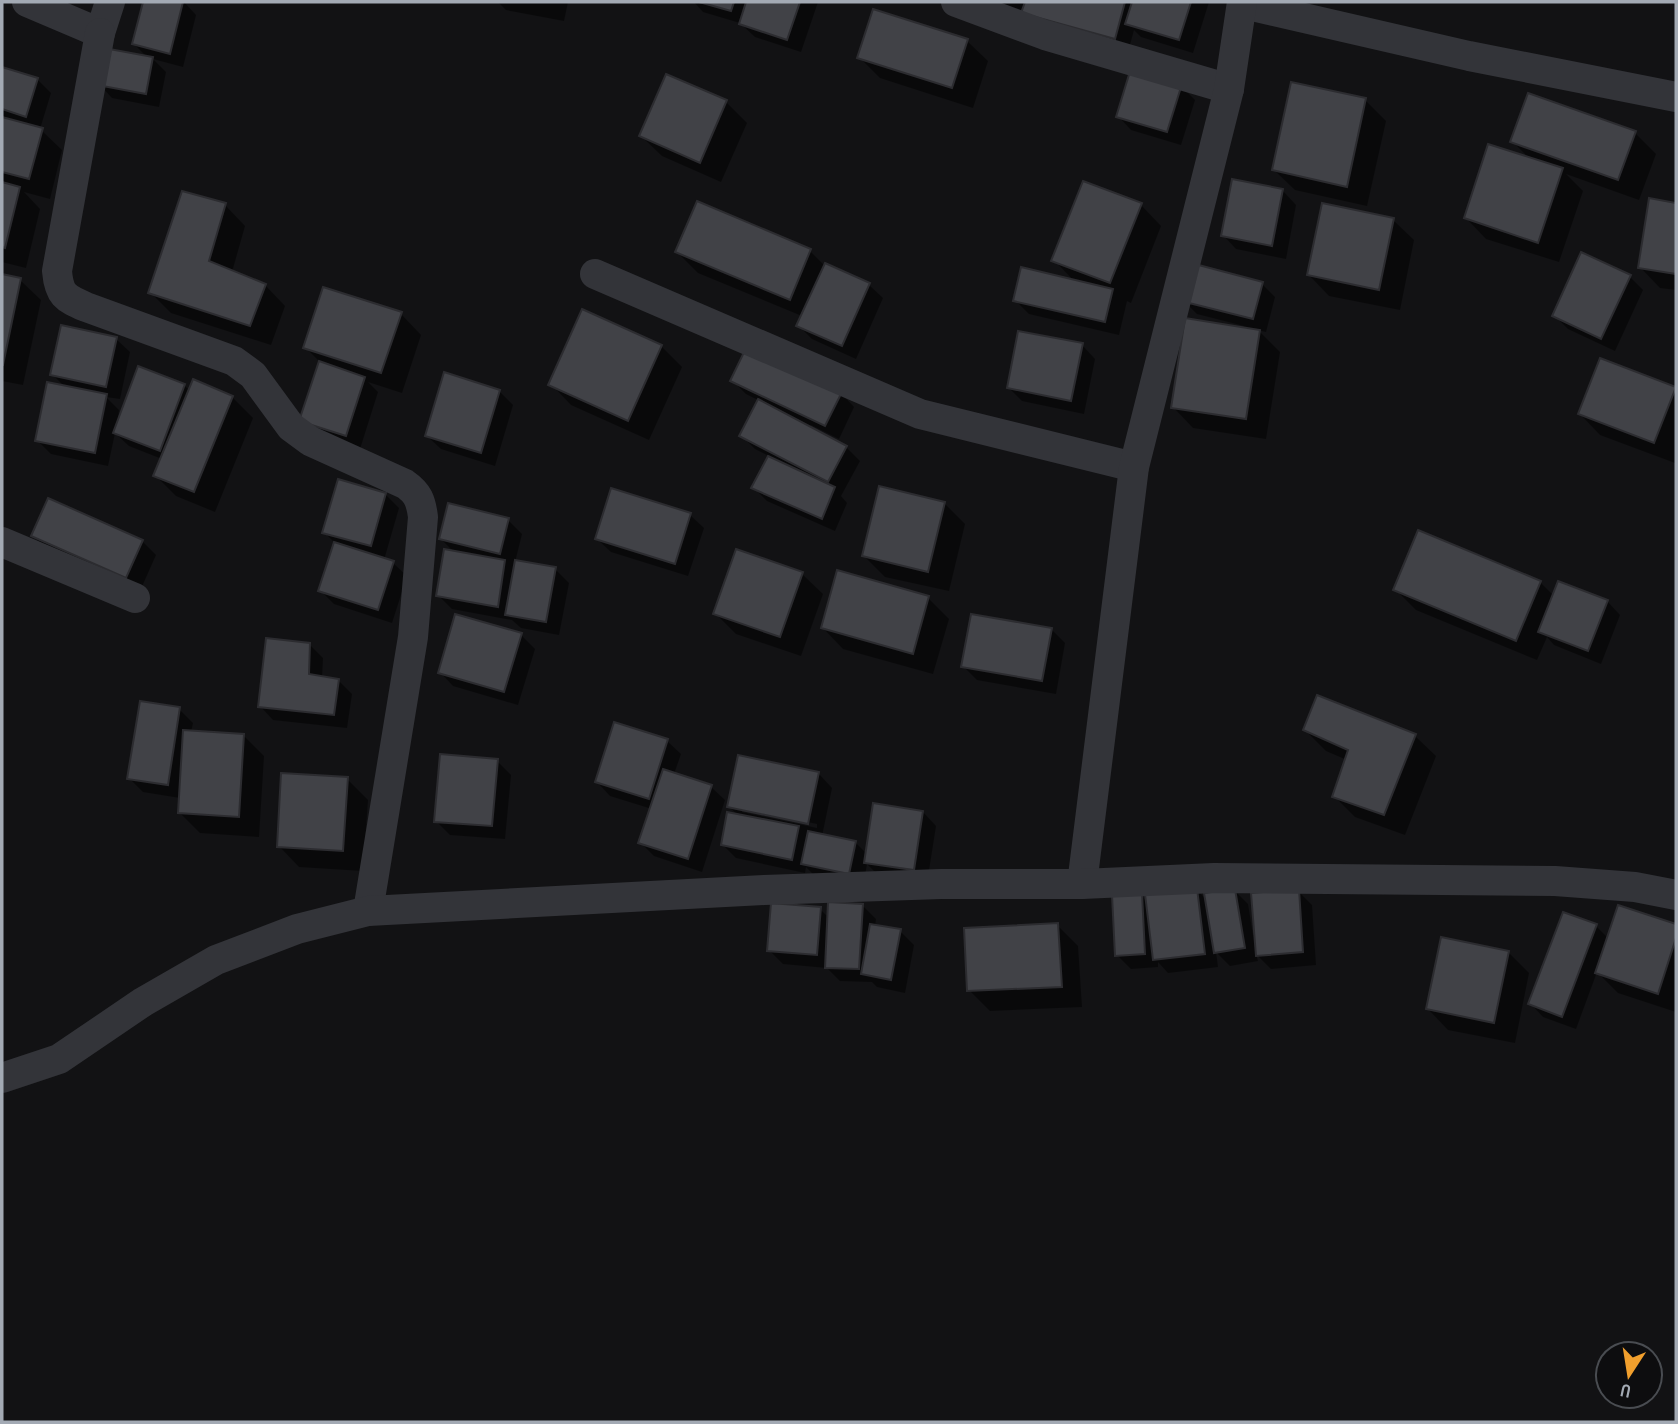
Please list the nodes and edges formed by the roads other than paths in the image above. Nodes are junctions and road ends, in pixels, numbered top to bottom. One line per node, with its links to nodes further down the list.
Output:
1 (27, 2): 5 (street)
2 (110, 2): 5 (street)
3 (956, 2): 6 (street)
4 (1242, 3): 6 (street); 7 (street)
5 (100, 33): 14 (street)
6 (1229, 89): 9 (street)
7 (1676, 97)
8 (596, 274): 9 (street)
9 (1134, 467): 12 (street)
10 (2, 541): 11 (street)
11 (135, 598)
12 (1082, 884): 13 (street); 14 (street)
13 (1676, 895)
14 (368, 911): 15 (street)
15 (2, 1078)

